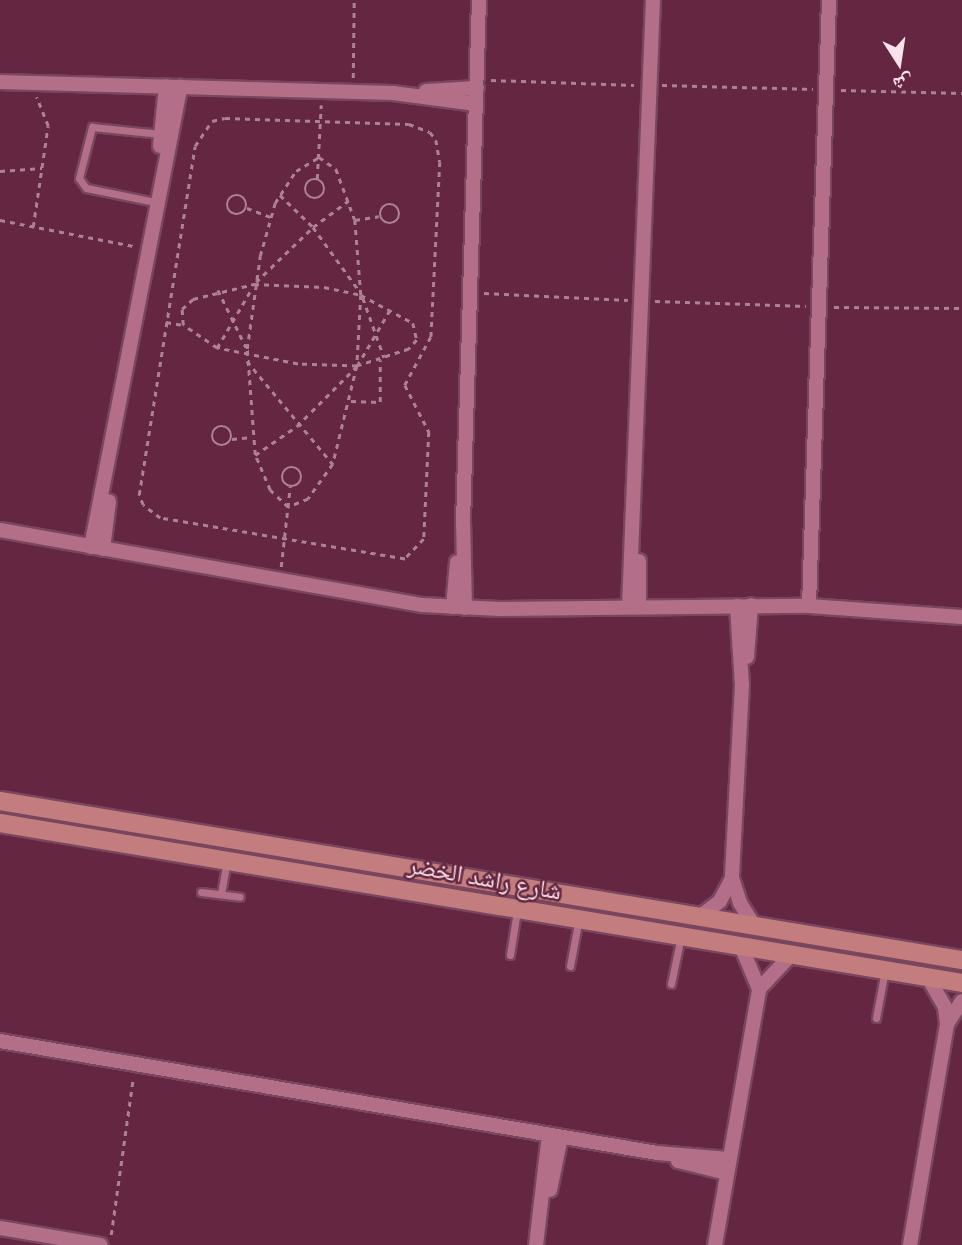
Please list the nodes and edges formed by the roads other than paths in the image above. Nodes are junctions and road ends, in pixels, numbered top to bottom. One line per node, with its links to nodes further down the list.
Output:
1 (480, 0): 7 (street)
2 (653, 0): 18 (street)
3 (829, 0): 17 (street)
4 (0, 75): 5 (street)
5 (25, 81): 6 (street); 8 (street)
6 (0, 82)
7 (477, 84): 9 (street); 10 (street)
8 (173, 86): 9 (street); 11 (street); 12 (street)
9 (393, 93): 10 (street)
10 (476, 104): 19 (street)
11 (161, 134): 12 (street); 13 (lane)
12 (160, 172): 13 (street)
13 (155, 202): 15 (street)
14 (0, 530): 15 (street)
15 (97, 548): 19 (street)
16 (744, 606): 17 (street); 18 (street); 26 (street)
17 (809, 606): 21 (street)
18 (634, 607): 19 (street)
19 (459, 608)
20 (962, 608): 21 (street)
21 (913, 611): 22 (street)
22 (962, 618)
23 (0, 801): 31 (street, شارع راشد الخضر)
24 (0, 823): 25 (street, شارع راشد الخضر)
25 (227, 858): 28 (lane); 30 (street, شارع راشد الخضر)
26 (732, 878): 31 (street); 33 (street)
27 (201, 892): 28 (lane)
28 (221, 894): 29 (lane)
29 (240, 897)
30 (518, 907): 32 (street, شارع راشد الخضر); 37 (lane)
31 (699, 916): 33 (street, شارع راشد الخضر)
32 (579, 918): 34 (street, شارع راشد الخضر); 39 (lane)
33 (754, 925): 38 (street, شارع راشد الخضر)
34 (681, 935): 35 (street, شارع راشد الخضر); 43 (lane)
35 (741, 946): 36 (street, شارع راشد الخضر); 44 (street)
36 (792, 954): 40 (street, شارع راشد الخضر); 44 (street)
37 (510, 955)
38 (958, 955)
39 (570, 966)
40 (885, 970): 41 (street, شارع راشد الخضر); 46 (lane)
41 (928, 977): 42 (street, شارع راشد الخضر); 47 (street)
42 (962, 983)
43 (671, 984)
44 (759, 989): 50 (street)
45 (962, 1001): 47 (street)
46 (876, 1018)
47 (947, 1024): 56 (street)
48 (0, 1041): 49 (street)
49 (555, 1136): 50 (street); 54 (street)
50 (728, 1166): 55 (street)
51 (0, 1228): 52 (street)
52 (47, 1240): 53 (street)
53 (101, 1245)
54 (536, 1245)
55 (715, 1245)
56 (910, 1245)

